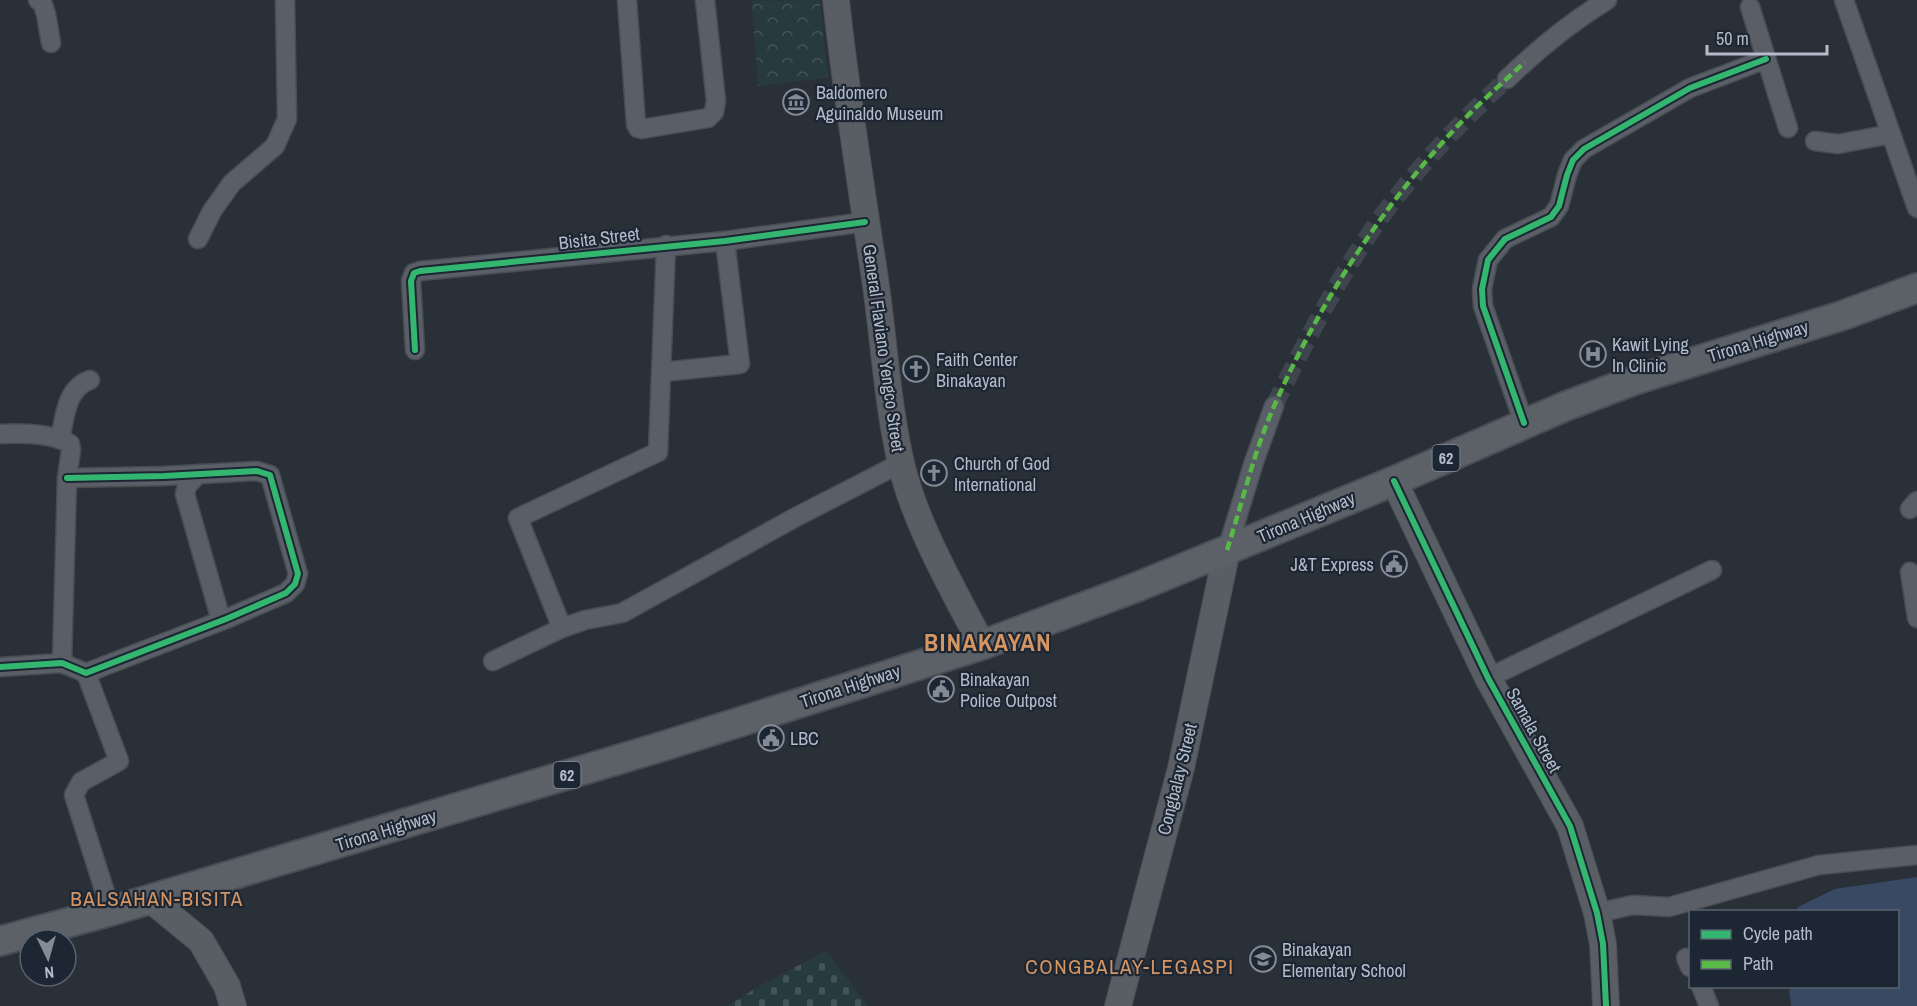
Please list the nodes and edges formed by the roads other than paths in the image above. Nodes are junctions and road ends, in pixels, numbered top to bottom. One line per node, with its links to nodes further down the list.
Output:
1 (38, 0): 9 (street)
2 (285, 0): 17 (street)
3 (627, 0): 4 (street)
4 (705, 0)
5 (836, 0): 16 (street, General Flaviano Yengco Street)
6 (1607, 0): 11 (street)
7 (1844, 0): 13 (street)
8 (1750, 7): 10 (street)
9 (51, 44)
10 (1766, 59): 12 (street); 25 (street)
11 (1507, 79)
12 (1788, 128)
13 (1891, 134): 14 (street); 15 (street)
14 (1815, 141)
15 (1917, 208)
16 (865, 222): 18 (street, Bisita Street); 28 (street, General Flaviano Yengco Street)
17 (198, 239)
18 (725, 241): 19 (street, Bisita Street); 22 (street)
19 (666, 245): 21 (street, Bisita Street); 22 (street)
20 (1917, 288): 25 (main road, Tirona Highway / 62)
21 (415, 350)
22 (662, 372): 37 (street)
23 (90, 380): 27 (street)
24 (1274, 406): 32 (street)
25 (1524, 423): 31 (main road, Tirona Highway / 62)
26 (0, 434): 27 (street)
27 (60, 440): 30 (street)
28 (901, 463): 37 (street); 38 (street, General Flaviano Yengco Street)
29 (198, 474): 30 (street); 36 (street); 36 (street)
30 (67, 478): 40 (street)
31 (1394, 481): 32 (main road, Tirona Highway / 62); 43 (street, Samala Street)
32 (1227, 550): 38 (main road, Tirona Highway / 62); 51 (street, Congbalay Street)
33 (1712, 570): 43 (street)
34 (1910, 572): 35 (street)
35 (1917, 618)
36 (221, 620): 42 (street)
37 (562, 627): 39 (street)
38 (982, 645): 45 (main road, Tirona Highway / 62)
39 (493, 661)
40 (62, 663): 41 (street); 42 (street)
41 (0, 667)
42 (86, 673): 46 (street)
43 (1488, 678): 47 (street, Samala Street)
44 (1917, 855): 47 (street)
45 (150, 900): 46 (main road, Tirona Highway / 62); 50 (street)
46 (111, 911): 48 (main road, Tirona Highway / 62)
47 (1597, 913): 52 (street, Samala Street)
48 (0, 941)
49 (1701, 988): 53 (street)
50 (233, 1006)
51 (1118, 1006)
52 (1606, 1006)
53 (1709, 1006)

